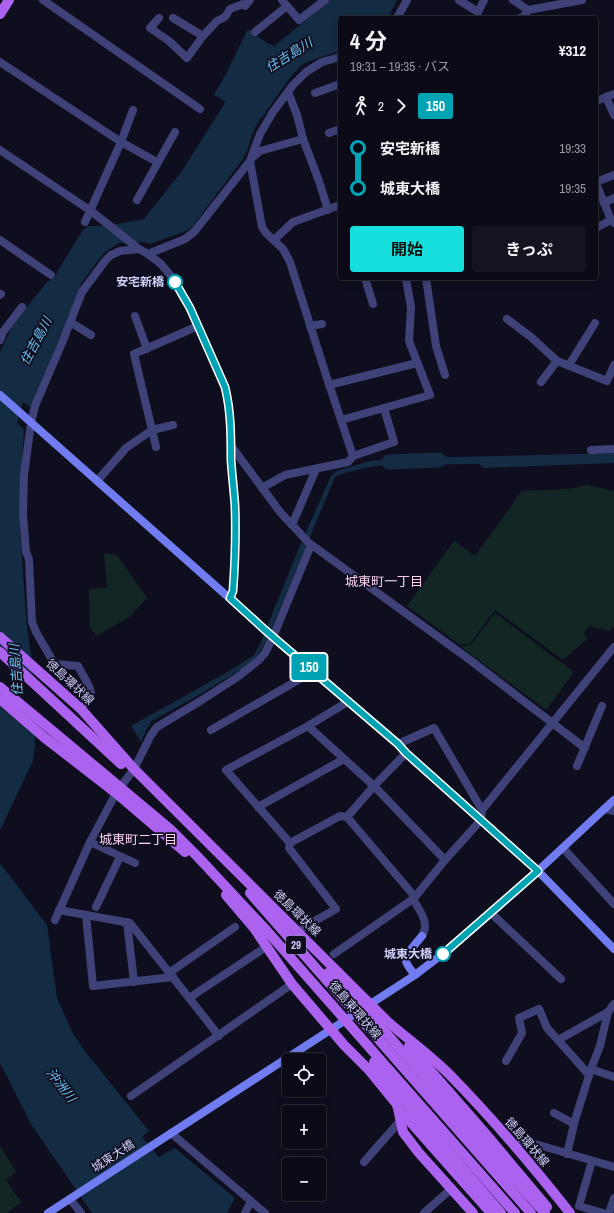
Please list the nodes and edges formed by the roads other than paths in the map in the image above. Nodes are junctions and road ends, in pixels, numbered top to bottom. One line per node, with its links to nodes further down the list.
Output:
1 (9, 0): 12 (main road)
2 (43, 0): 28 (street)
3 (325, 0): 10 (street)
4 (407, 0): 13 (street)
5 (459, 0): 6 (street)
6 (484, 0)
7 (513, 0): 11 (street)
8 (582, 0): 11 (street)
9 (243, 2): 18 (street)
10 (284, 3): 17 (street)
11 (528, 10): 14 (street)
12 (0, 14)
13 (398, 16)
14 (524, 16)
15 (159, 18): 18 (street)
16 (173, 18): 18 (street)
17 (255, 32)
18 (203, 36)
19 (338, 58): 22 (street)
20 (0, 62): 34 (street)
21 (338, 85): 23 (street)
22 (288, 92): 33 (street); 36 (street)
23 (315, 93)
24 (614, 94): 25 (street)
25 (606, 97): 26 (street); 29 (street)
26 (598, 100)
27 (133, 110): 34 (street)
28 (200, 110)
29 (614, 115)
30 (338, 130): 32 (street)
31 (175, 132): 37 (street)
32 (328, 133)
33 (303, 139): 36 (street); 45 (street)
34 (121, 142): 37 (street); 46 (street)
35 (0, 150): 46 (street)
36 (251, 160): 51 (street); 53 (street)
37 (157, 162): 42 (street)
38 (614, 175): 39 (street)
39 (598, 182)
40 (598, 188): 43 (street)
41 (614, 198): 43 (street)
42 (137, 200)
43 (604, 203): 48 (street)
44 (338, 206): 45 (street)
45 (328, 210): 51 (street)
46 (91, 211): 47 (street); 52 (street)
47 (85, 222)
48 (612, 222): 49 (street)
49 (598, 227)
50 (0, 240): 54 (street)
51 (274, 240): 66 (street)
52 (136, 247): 53 (street); 62 (street)
53 (148, 254): 65 (street)
54 (51, 275)
55 (366, 280): 58 (street)
56 (406, 280): 71 (street)
57 (426, 280): 74 (street)
58 (373, 304)
59 (22, 308): 68 (street)
60 (134, 316): 69 (street)
61 (507, 319): 70 (street)
62 (70, 322): 67 (street); 80 (street)
63 (595, 322): 72 (street)
64 (322, 324): 66 (street)
65 (198, 326): 69 (street); 84 (street)
66 (310, 326): 76 (street)
67 (91, 335)
68 (0, 340)
69 (148, 349): 82 (street)
70 (557, 361): 72 (street); 75 (street)
71 (417, 363): 76 (street); 78 (street)
72 (569, 365): 73 (street)
73 (614, 365)
74 (445, 375)
75 (541, 382)
76 (329, 385): 79 (street)
77 (0, 395): 80 (street)
78 (384, 408): 79 (street); 87 (street)
79 (341, 420): 87 (street)
80 (31, 423): 89 (street); 103 (street)
81 (173, 425): 82 (street)
82 (152, 430): 83 (street); 89 (street)
83 (156, 447)
84 (232, 447): 90 (street); 93 (street)
85 (614, 449): 86 (street)
86 (590, 450)
87 (353, 456): 88 (street)
88 (316, 469): 90 (street); 91 (street)
89 (97, 481): 93 (street)
90 (262, 488): 91 (street)
91 (292, 525): 92 (street)
92 (308, 541): 94 (street); 104 (street)
93 (230, 598): 94 (street)
94 (270, 634): 98 (street); 112 (street)
95 (0, 637): 103 (main road, 徳島環状線 / 29)
96 (614, 647): 104 (street)
97 (0, 652): 137 (main road, 徳島環状線 / 29)
98 (314, 671): 101 (street); 106 (street)
99 (0, 687): 148 (main road, 徳島東環状線 / 29)
100 (0, 698): 114 (main road, 29)
101 (349, 701): 105 (street); 107 (street)
102 (602, 706): 108 (street)
103 (81, 710): 112 (main road, 徳島環状線 / 29)
104 (553, 723): 108 (street); 118 (street)
105 (308, 726): 110 (street); 116 (street)
106 (211, 730)
107 (398, 744): 109 (street); 118 (street)
108 (585, 748): 111 (street)
109 (406, 753): 113 (street); 121 (street)
110 (344, 759): 113 (street); 116 (street)
111 (577, 766)
112 (134, 769): 114 (street); 139 (main road, 徳島環状線 / 29)
113 (374, 786): 120 (street); 126 (street)
114 (116, 793): 122 (street); 140 (main road, 29)
115 (614, 800): 117 (street, 城東大橋)
116 (258, 807): 123 (street)
117 (604, 809): 119 (street); 124 (street, 城東大橋)
118 (482, 810): 121 (street)
119 (614, 811)
120 (347, 817): 123 (street); 129 (street)
121 (481, 820): 126 (street); 128 (street)
122 (90, 842): 125 (street); 132 (street)
123 (290, 843): 139 (street)
124 (563, 848): 128 (street, 城東大橋); 130 (street)
125 (120, 857): 127 (street); 131 (street)
126 (445, 860): 129 (street)
127 (134, 863)
128 (538, 871): 133 (street, 城東大橋); 141 (street)
129 (414, 898): 142 (street); 144 (street)
130 (614, 904)
131 (96, 907)
132 (59, 910): 134 (street); 135 (street)
133 (491, 913): 144 (street, 城東大橋); 145 (street)
134 (86, 915): 136 (street); 146 (street)
135 (55, 920)
136 (127, 922): 143 (street); 146 (street)
137 (278, 924): 183 (main road, 徳島環状線 / 29); 184 (main road)
138 (235, 927): 143 (street)
139 (299, 932): 150 (main road, 徳島環状線 / 29)
140 (266, 947): 147 (main road, 29); 149 (street)
141 (614, 949)
142 (334, 954)
143 (171, 975): 146 (street); 149 (street)
144 (415, 975): 150 (street, 城東大橋)
145 (561, 979)
146 (134, 982)
147 (292, 984): 153 (main road, 29); 154 (street)
148 (314, 984): 181 (main road); 182 (main road, 徳島東環状線 / 29)
149 (189, 998): 154 (street)
150 (371, 1004): 152 (main road, 徳島環状線 / 29); 153 (street, 城東大橋)
151 (612, 1007): 155 (street); 157 (street)
152 (388, 1022): 165 (main road, 徳島環状線 / 29); 185 (main road, 29)
153 (331, 1030): 160 (main road, 29); 164 (street, 城東大橋)
154 (219, 1036): 159 (street)
155 (558, 1040): 156 (street); 157 (street)
156 (506, 1061)
157 (590, 1072): 158 (street); 163 (street)
158 (614, 1077)
159 (131, 1096)
160 (398, 1108): 162 (main road, 29); 180 (main road, 29)
161 (554, 1113): 163 (street)
162 (400, 1121): 168 (street); 170 (main road, 29)
163 (574, 1124): 166 (street)
164 (171, 1133): 171 (street, 城東大橋); 173 (street)
165 (515, 1146): 166 (street); 186 (main road, 徳島環状線 / 29)
166 (567, 1154): 167 (street)
167 (592, 1161): 169 (street); 187 (street)
168 (364, 1162)
169 (614, 1168)
170 (452, 1188): 178 (street); 179 (main road, 29)
171 (73, 1197): 174 (street, 城東大橋); 175 (street)
172 (614, 1198): 188 (street)
173 (251, 1201): 176 (street); 177 (street)
174 (48, 1213)
175 (80, 1213)
176 (245, 1213)
177 (265, 1213)
178 (424, 1213)
179 (473, 1213)
180 (491, 1213)
181 (501, 1213)
182 (516, 1213)
183 (531, 1213)
184 (545, 1213)
185 (551, 1213)
186 (570, 1213)
187 (603, 1213)
188 (609, 1213)

